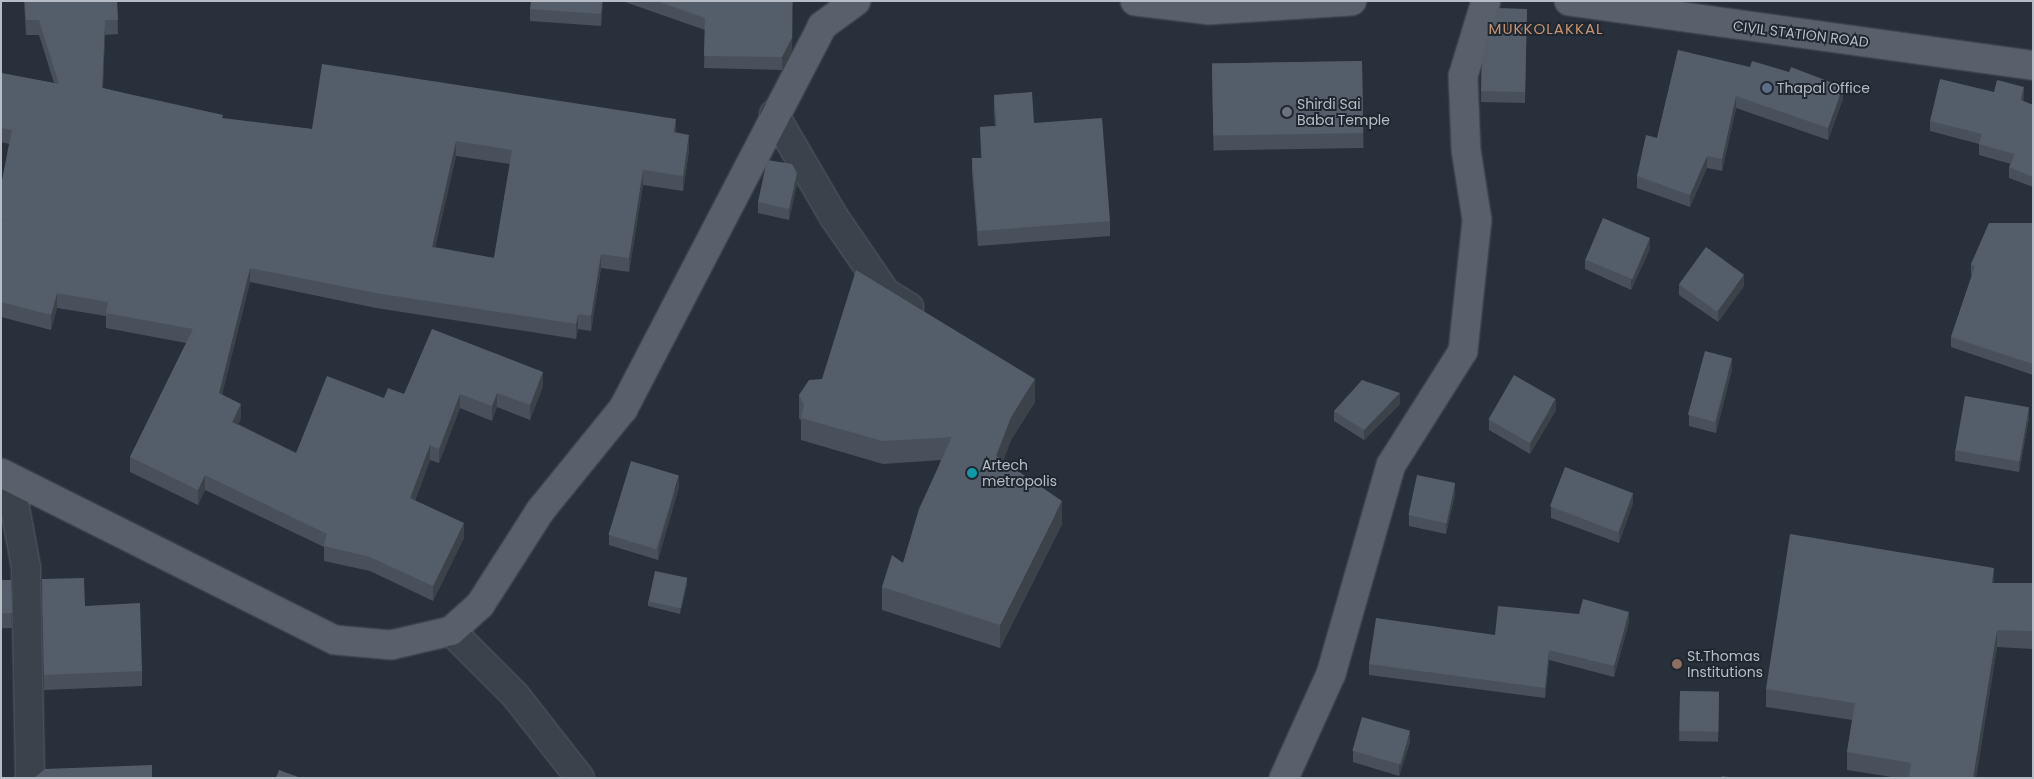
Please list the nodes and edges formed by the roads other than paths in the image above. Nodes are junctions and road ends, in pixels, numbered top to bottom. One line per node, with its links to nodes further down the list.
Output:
1 (856, 1): 7 (main road)
2 (1135, 1): 3 (main road)
3 (1352, 1)
4 (1486, 1): 13 (main road)
5 (1569, 1): 6 (main road, CIVIL STATION ROAD)
6 (2033, 65)
7 (774, 114): 8 (street); 10 (main road)
8 (934, 323)
9 (6, 477): 10 (main road); 11 (street)
10 (451, 631): 12 (street)
11 (30, 778)
12 (580, 778)
13 (1284, 778)

